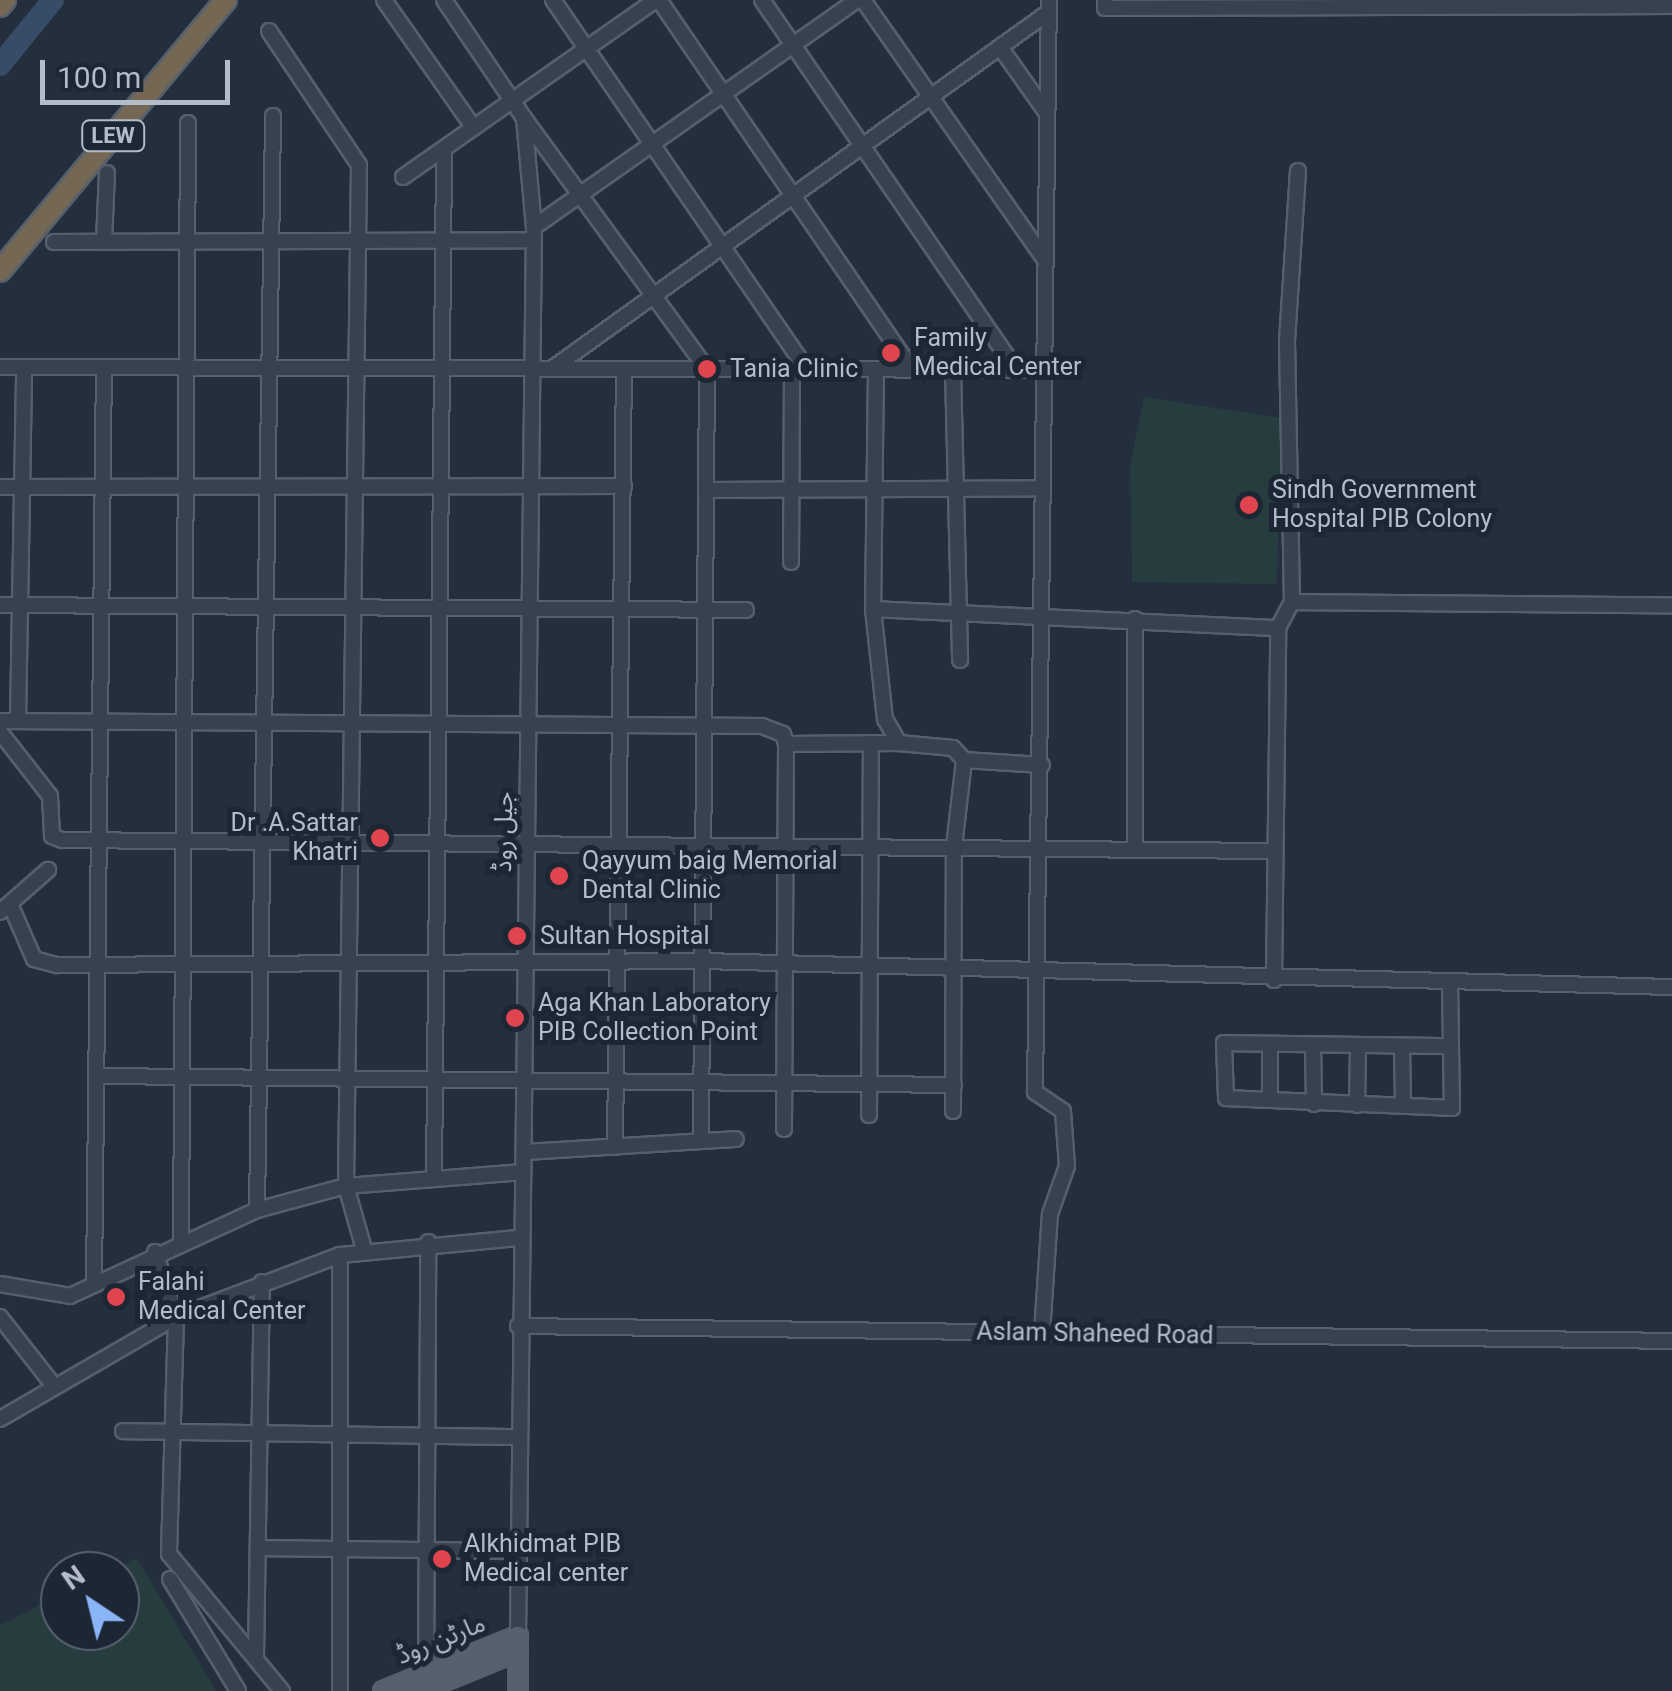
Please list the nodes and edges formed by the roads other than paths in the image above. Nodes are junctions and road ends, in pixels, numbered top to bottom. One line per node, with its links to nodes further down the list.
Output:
1 (5, 0): 10 (highway)
2 (226, 0): 42 (highway, LEW)
3 (384, 0): 24 (street)
4 (444, 0): 19 (street, جیل روڈ)
5 (553, 0): 16 (street)
6 (657, 0): 16 (street); 17 (street)
7 (762, 0): 14 (street)
8 (860, 0): 14 (street); 18 (street)
9 (1105, 0): 11 (street)
10 (0, 6)
11 (1672, 6)
12 (1048, 7): 15 (street); 20 (street)
13 (268, 31): 37 (street)
14 (794, 44): 17 (street); 26 (street)
15 (1000, 47): 18 (street); 20 (street)
16 (586, 49): 19 (street); 25 (street)
17 (723, 94): 25 (street); 32 (street)
18 (931, 97): 26 (street); 41 (street)
19 (515, 99): 22 (street, جیل روڈ); 24 (street)
20 (1046, 114): 41 (street)
21 (273, 116): 36 (street)
22 (524, 118): 31 (street); 33 (street, جیل روڈ)
23 (188, 122): 35 (street)
24 (474, 128): 27 (street)
25 (652, 144): 31 (street); 40 (street)
26 (864, 145): 32 (street); 59 (street)
27 (444, 149): 30 (street); 34 (street)
28 (107, 172): 38 (street)
29 (1298, 172): 76 (street)
30 (403, 178)
31 (580, 195): 33 (street); 43 (street)
32 (793, 196): 40 (street); 57 (street)
33 (534, 234): 34 (street); 51 (street, جیل روڈ)
34 (443, 237): 37 (street); 50 (street)
35 (188, 239): 36 (street); 38 (street); 47 (street)
36 (272, 240): 37 (street); 48 (street)
37 (358, 240): 49 (street)
38 (104, 241): 39 (street)
39 (54, 242)
40 (722, 247): 43 (street); 55 (street)
41 (1045, 260): 60 (street)
42 (0, 271)
43 (654, 296): 52 (street); 54 (street)
44 (0, 367): 45 (street)
45 (24, 367): 46 (street); 68 (street)
46 (104, 367): 47 (street); 69 (street)
47 (187, 368): 48 (street); 70 (street)
48 (271, 368): 49 (street); 61 (street)
49 (357, 368): 50 (street); 62 (street)
50 (442, 368): 51 (street); 63 (street)
51 (532, 368): 52 (street); 64 (street, جیل روڈ)
52 (553, 368): 53 (street)
53 (624, 369): 54 (street); 65 (street)
54 (707, 369): 55 (street); 74 (street)
55 (799, 369): 56 (street); 72 (street)
56 (876, 370): 57 (street); 73 (street)
57 (912, 370): 58 (street)
58 (953, 370): 59 (street); 66 (street)
59 (1016, 370): 60 (street)
60 (1042, 370): 71 (street)
61 (271, 486): 62 (street); 70 (street); 82 (street)
62 (356, 486): 63 (street); 83 (street)
63 (441, 486): 64 (street); 84 (street)
64 (532, 486): 65 (street); 85 (street, جیل روڈ)
65 (624, 486): 86 (street)
66 (955, 486): 71 (street); 73 (street); 90 (street)
67 (0, 487): 68 (street)
68 (22, 487): 69 (street); 78 (street)
69 (104, 487): 70 (street); 80 (street)
70 (186, 487): 81 (street)
71 (1043, 488): 91 (street)
72 (790, 489): 73 (street); 74 (street); 75 (street)
73 (875, 489): 88 (street)
74 (706, 490): 87 (street)
75 (791, 562)
76 (1292, 602): 79 (street); 93 (street)
77 (0, 605): 78 (street)
78 (20, 605): 80 (street); 96 (street)
79 (1672, 605)
80 (102, 606): 81 (street); 97 (street)
81 (186, 606): 82 (street); 98 (street)
82 (270, 607): 83 (street); 99 (street)
83 (355, 607): 84 (street); 100 (street)
84 (440, 608): 85 (street); 101 (street)
85 (532, 608): 86 (street); 104 (street, جیل روڈ)
86 (622, 609): 87 (street); 103 (street)
87 (705, 609): 89 (street); 102 (street)
88 (873, 609): 90 (street); 107 (street)
89 (746, 610)
90 (961, 611): 91 (street); 94 (street)
91 (1044, 612): 92 (street); 110 (street)
92 (1134, 619): 93 (street); 123 (street)
93 (1278, 628): 124 (street)
94 (960, 660)
95 (0, 721): 96 (street)
96 (18, 721): 97 (street)
97 (102, 722): 98 (street); 111 (street)
98 (186, 724): 99 (street); 113 (street)
99 (269, 724): 100 (street); 115 (street)
100 (354, 725): 101 (street); 116 (street)
101 (439, 726): 104 (street); 117 (street)
102 (704, 726): 103 (street); 108 (street); 118 (street)
103 (620, 727): 104 (street); 114 (street)
104 (532, 728): 112 (street, جیل روڈ)
105 (0, 732): 111 (street)
106 (871, 743): 107 (street); 108 (street); 120 (street)
107 (899, 743): 109 (street)
108 (786, 744): 119 (street)
109 (964, 760): 110 (street); 121 (street)
110 (1042, 764): 122 (street)
111 (101, 841): 113 (street); 135 (street)
112 (528, 842): 114 (street); 117 (street); 128 (street, جیل روڈ)
113 (182, 843): 115 (street); 131 (street)
114 (618, 843): 118 (street); 129 (street)
115 (264, 844): 116 (street); 132 (street)
116 (352, 844): 117 (street); 133 (street)
117 (438, 844): 127 (street)
118 (703, 844): 119 (street); 130 (street)
119 (786, 845): 120 (street); 134 (street)
120 (871, 846): 121 (street); 136 (street)
121 (954, 848): 122 (street); 137 (street)
122 (1041, 848): 123 (street); 138 (street)
123 (1135, 850): 124 (street)
124 (1274, 852): 139 (street)
125 (48, 870): 126 (street)
126 (5, 908): 135 (street)
127 (436, 961): 128 (street); 133 (street); 151 (street)
128 (526, 961): 129 (street); 152 (street, جیل روڈ)
129 (617, 961): 130 (street); 153 (street)
130 (702, 961): 134 (street); 154 (street)
131 (181, 962): 132 (street); 135 (street); 150 (street)
132 (262, 962): 133 (street); 148 (street)
133 (350, 962): 147 (street)
134 (785, 964): 136 (street); 155 (street)
135 (100, 965): 149 (street)
136 (870, 965): 137 (street); 156 (street)
137 (953, 966): 138 (street); 157 (street)
138 (1042, 968): 139 (street); 185 (street)
139 (1274, 980): 140 (street)
140 (1450, 983): 141 (street); 146 (street)
141 (1672, 987)
142 (1270, 1045): 143 (street); 158 (street); 158 (street)
143 (1313, 1046): 144 (street); 159 (street)
144 (1358, 1046): 145 (street); 160 (street)
145 (1402, 1046): 146 (street); 161 (street)
146 (1451, 1046): 161 (street)
147 (348, 1074): 148 (street); 151 (street); 171 (street)
148 (260, 1075): 150 (street); 172 (street)
149 (99, 1076): 150 (street); 181 (street)
150 (179, 1076): 174 (street)
151 (436, 1077): 152 (street); 170 (street)
152 (526, 1079): 153 (street); 168 (street, جیل روڈ)
153 (615, 1080): 154 (street); 167 (street)
154 (702, 1081): 155 (street); 166 (street)
155 (785, 1082): 156 (street); 164 (street)
156 (869, 1084): 157 (street); 163 (street)
157 (954, 1085): 162 (street)
158 (1270, 1098): 159 (street)
159 (1314, 1104): 160 (street)
160 (1357, 1105): 161 (street)
161 (1403, 1106)
162 (953, 1111)
163 (869, 1116)
164 (784, 1129)
165 (736, 1139): 166 (street)
166 (702, 1141): 167 (street)
167 (615, 1146): 168 (street)
168 (524, 1152): 169 (street, جیل روڈ)
169 (523, 1172): 170 (street); 173 (street, جیل روڈ)
170 (434, 1178): 171 (street)
171 (346, 1186): 172 (street); 176 (street)
172 (257, 1210): 174 (street)
173 (518, 1238): 175 (street); 184 (street, جیل روڈ)
174 (181, 1239): 177 (street)
175 (428, 1242): 176 (street); 193 (street)
176 (364, 1248): 178 (street)
177 (155, 1252): 181 (street); 182 (street)
178 (340, 1255): 179 (street); 192 (street)
179 (262, 1282): 182 (street); 191 (street)
180 (0, 1284): 181 (street)
181 (94, 1284)
182 (176, 1317): 187 (street); 190 (street)
183 (0, 1318): 187 (street)
184 (518, 1326): 185 (street, Aslam Shaheed Road); 194 (street, جیل روڈ)
185 (1042, 1333): 186 (street, Aslam Shaheed Road)
186 (1672, 1341)
187 (51, 1382): 188 (street)
188 (3, 1410)
189 (123, 1431): 190 (street)
190 (172, 1432): 191 (street); 201 (street)
191 (264, 1433): 192 (street); 195 (street)
192 (347, 1434): 193 (street); 196 (street)
193 (431, 1436): 194 (street); 197 (street)
194 (518, 1436): 198 (street, جیل روڈ)
195 (262, 1548): 196 (street); 201 (street)
196 (345, 1549): 197 (street); 205 (street)
197 (428, 1550): 198 (street); 202 (street)
198 (518, 1550): 200 (street, جیل روڈ)
199 (170, 1579): 203 (street)
200 (518, 1644): 202 (main road, مارٹن روڈ); 207 (main road, جیل روڈ)
201 (256, 1656): 204 (street)
202 (424, 1684): 206 (main road, مارٹن روڈ)
203 (238, 1691)
204 (282, 1691)
205 (340, 1691)
206 (382, 1691)
207 (518, 1691)

